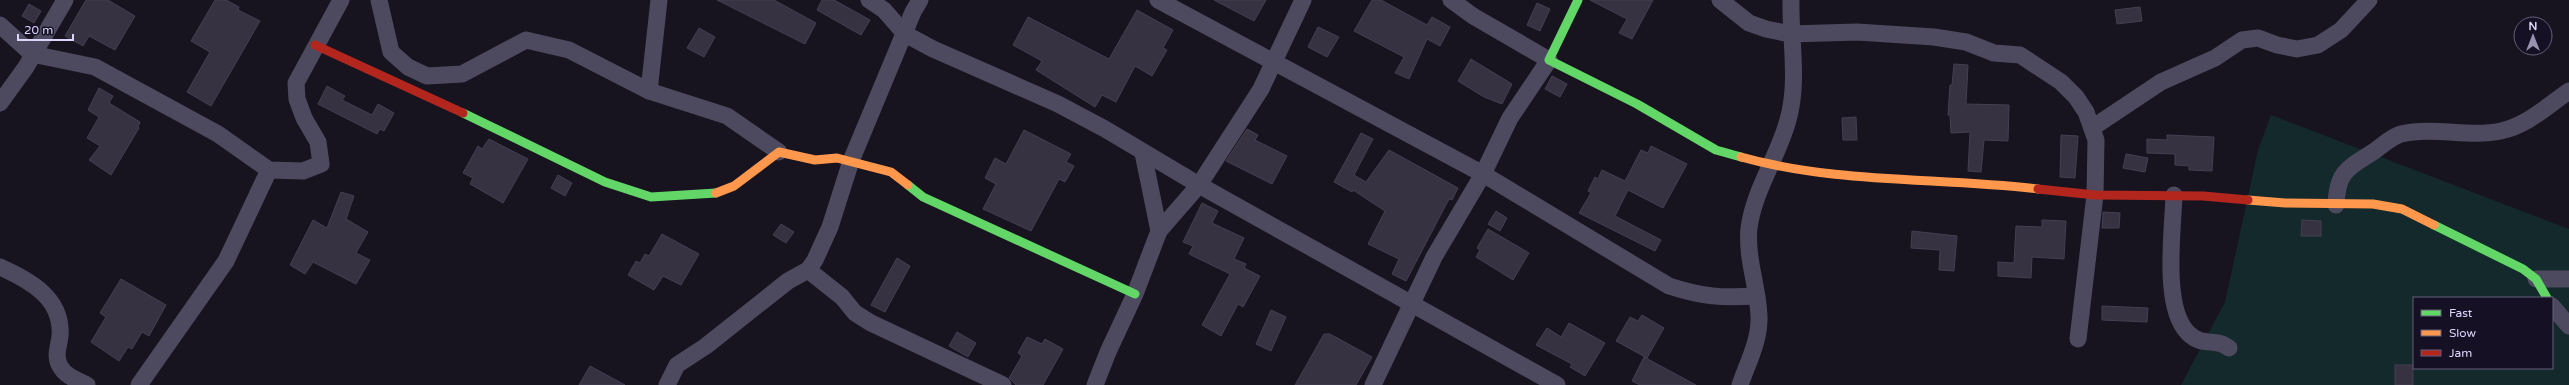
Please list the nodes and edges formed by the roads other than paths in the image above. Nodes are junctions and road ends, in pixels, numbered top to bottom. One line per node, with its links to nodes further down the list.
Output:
1 (65, 0): 18 (street)
2 (341, 0): 17 (street)
3 (379, 0): 21 (street)
4 (659, 0): 21 (street)
5 (869, 0): 15 (street)
6 (920, 0): 15 (street)
7 (1158, 0): 20 (street)
8 (1303, 0): 20 (street)
9 (1451, 0): 19 (street)
10 (1578, 0): 19 (street)
11 (1720, 0): 16 (street)
12 (1791, 0): 16 (street)
13 (2369, 0): 24 (street)
14 (0, 25): 18 (street)
15 (905, 34): 26 (street); 27 (street)
16 (1790, 34): 24 (street); 28 (street)
17 (315, 45): 25 (street); 29 (street)
18 (32, 54): 23 (street); 29 (street)
19 (1549, 60): 28 (street); 30 (street)
20 (1273, 63): 30 (street); 31 (street)
21 (650, 91): 25 (street)
22 (2569, 91): 34 (street)
23 (0, 103)
24 (2092, 128): 32 (street)
25 (780, 152): 27 (street)
26 (1143, 153): 31 (street); 35 (street)
27 (851, 161): 37 (street); 40 (street)
28 (1770, 165): 32 (street); 41 (street)
29 (269, 170): 49 (street)
30 (1483, 174): 41 (street); 43 (street)
31 (1198, 186): 35 (street); 43 (street)
32 (2095, 195): 33 (street); 46 (street)
33 (2174, 195): 34 (street); 47 (street)
34 (2336, 205): 38 (street)
35 (1159, 231): 40 (street)
36 (0, 267): 48 (street)
37 (808, 270): 50 (street); 51 (street)
38 (2536, 279): 39 (street); 42 (street)
39 (2569, 279)
40 (1135, 294): 52 (street)
41 (1757, 296): 55 (street)
42 (2546, 297)
43 (1412, 304): 53 (street); 54 (street)
44 (2553, 307): 45 (street)
45 (2569, 326)
46 (2078, 339)
47 (2229, 348)
48 (87, 385)
49 (139, 385)
50 (667, 385)
51 (1003, 385)
52 (1095, 385)
53 (1374, 385)
54 (1557, 385)
55 (1740, 385)

